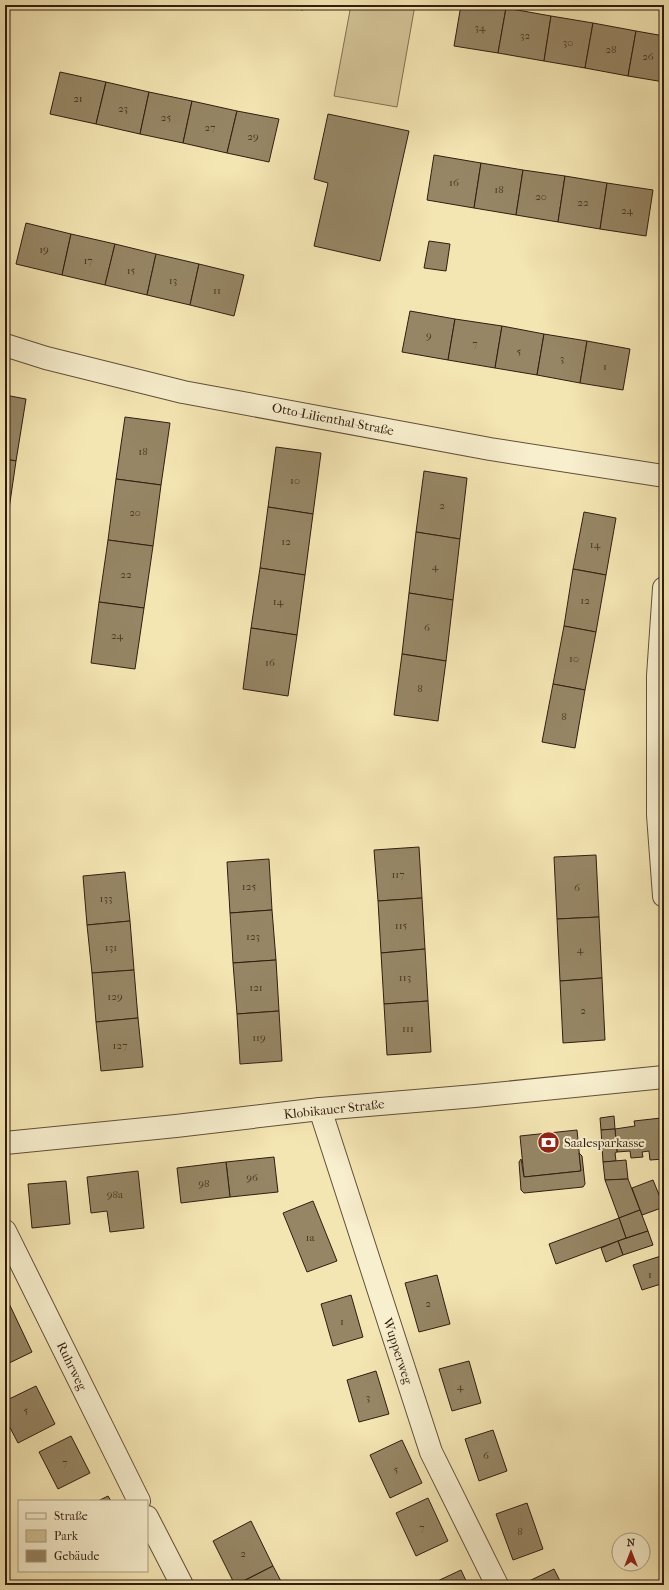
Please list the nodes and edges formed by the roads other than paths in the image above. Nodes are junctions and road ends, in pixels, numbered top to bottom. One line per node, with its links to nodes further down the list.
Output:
1 (5, 345): 2 (street, Otto-Lilienthal-Straße)
2 (664, 476)
3 (664, 588): 4 (street)
4 (664, 896)
5 (664, 1077): 6 (street, Klobikauer Straße)
6 (320, 1109): 7 (street, Klobikauer Straße); 12 (street, Wupperweg)
7 (5, 1143)
8 (5, 1232): 9 (street, Ruhrweg)
9 (139, 1500)
10 (148, 1519): 11 (street)
11 (182, 1585)
12 (497, 1585)

